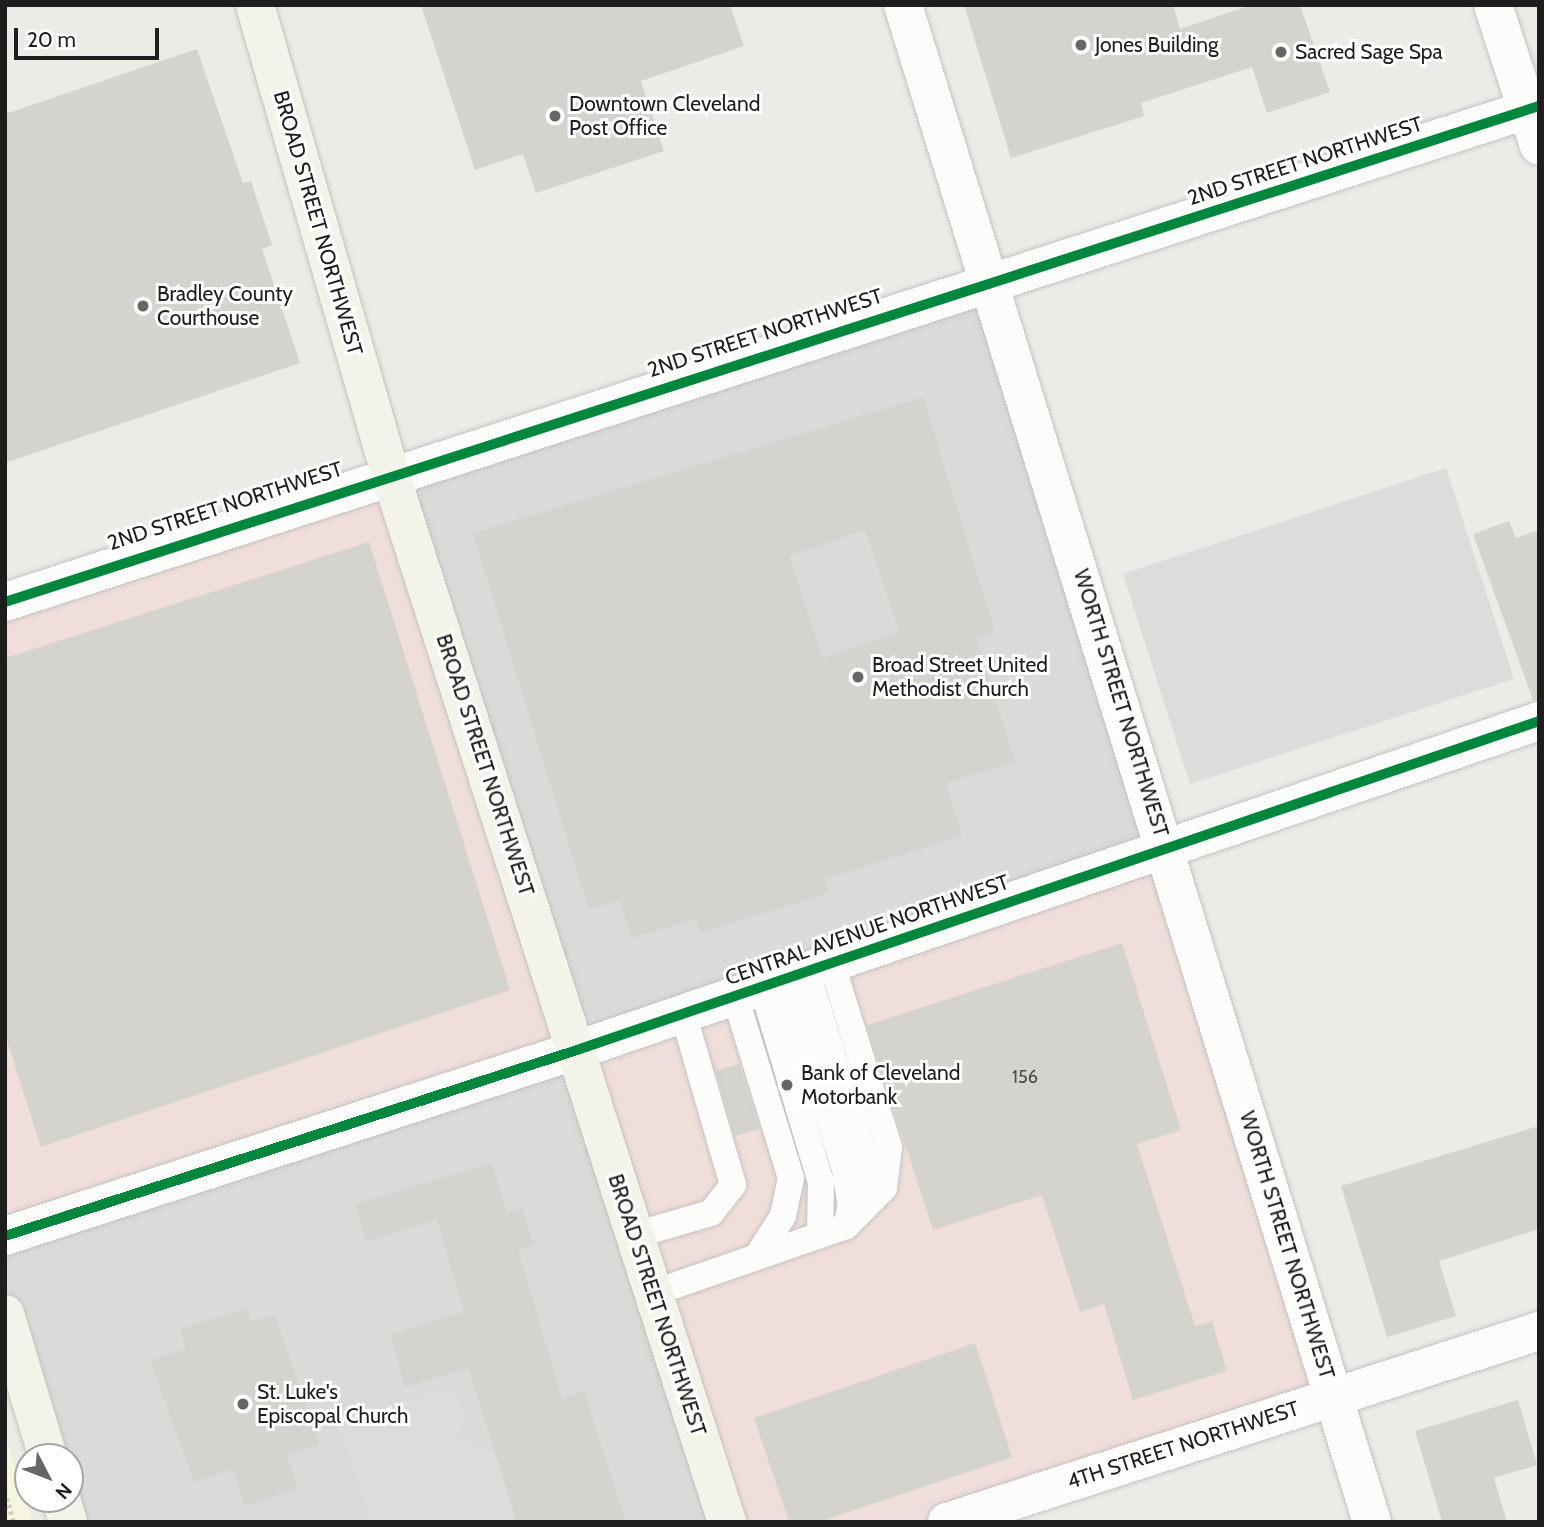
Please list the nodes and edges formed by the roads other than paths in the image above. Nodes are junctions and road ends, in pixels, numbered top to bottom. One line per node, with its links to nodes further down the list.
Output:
1 (255, 5): 7 (main road, BROAD STREET NORTHWEST)
2 (902, 5): 6 (street, WORTH STREET NORTHWEST)
3 (1493, 5): 4 (street)
4 (1533, 108): 5 (street); 6 (street, 2ND STREET NORTHWEST)
5 (1539, 146)
6 (991, 282): 7 (street, 2ND STREET NORTHWEST); 10 (street, WORTH STREET NORTHWEST)
7 (390, 473): 8 (street, 2ND STREET NORTHWEST); 13 (main road, BROAD STREET NORTHWEST)
8 (5, 602)
9 (1539, 722): 10 (street, CENTRAL AVENUE NORTHWEST)
10 (1166, 848): 11 (street, CENTRAL AVENUE NORTHWEST); 22 (street, WORTH STREET NORTHWEST)
11 (784, 979): 12 (street, CENTRAL AVENUE NORTHWEST); 14 (lane); 14 (lane); 15 (lane); 18 (lane)
12 (683, 1013): 13 (street, CENTRAL AVENUE NORTHWEST); 16 (lane)
13 (577, 1050): 16 (main road, BROAD STREET NORTHWEST); 17 (street, CENTRAL AVENUE NORTHWEST)
14 (852, 1222): 15 (lane)
15 (820, 1234): 18 (lane)
16 (635, 1235): 19 (main road, BROAD STREET NORTHWEST)
17 (5, 1236)
18 (758, 1255): 19 (lane)
19 (653, 1293): 24 (main road, BROAD STREET NORTHWEST)
20 (5, 1314): 23 (main road)
21 (1539, 1331): 22 (street, 4TH STREET NORTHWEST)
22 (1333, 1396): 25 (street, 4TH STREET NORTHWEST); 26 (street, WORTH STREET NORTHWEST)
23 (44, 1443)
24 (727, 1522)
25 (947, 1522)
26 (1372, 1522)

